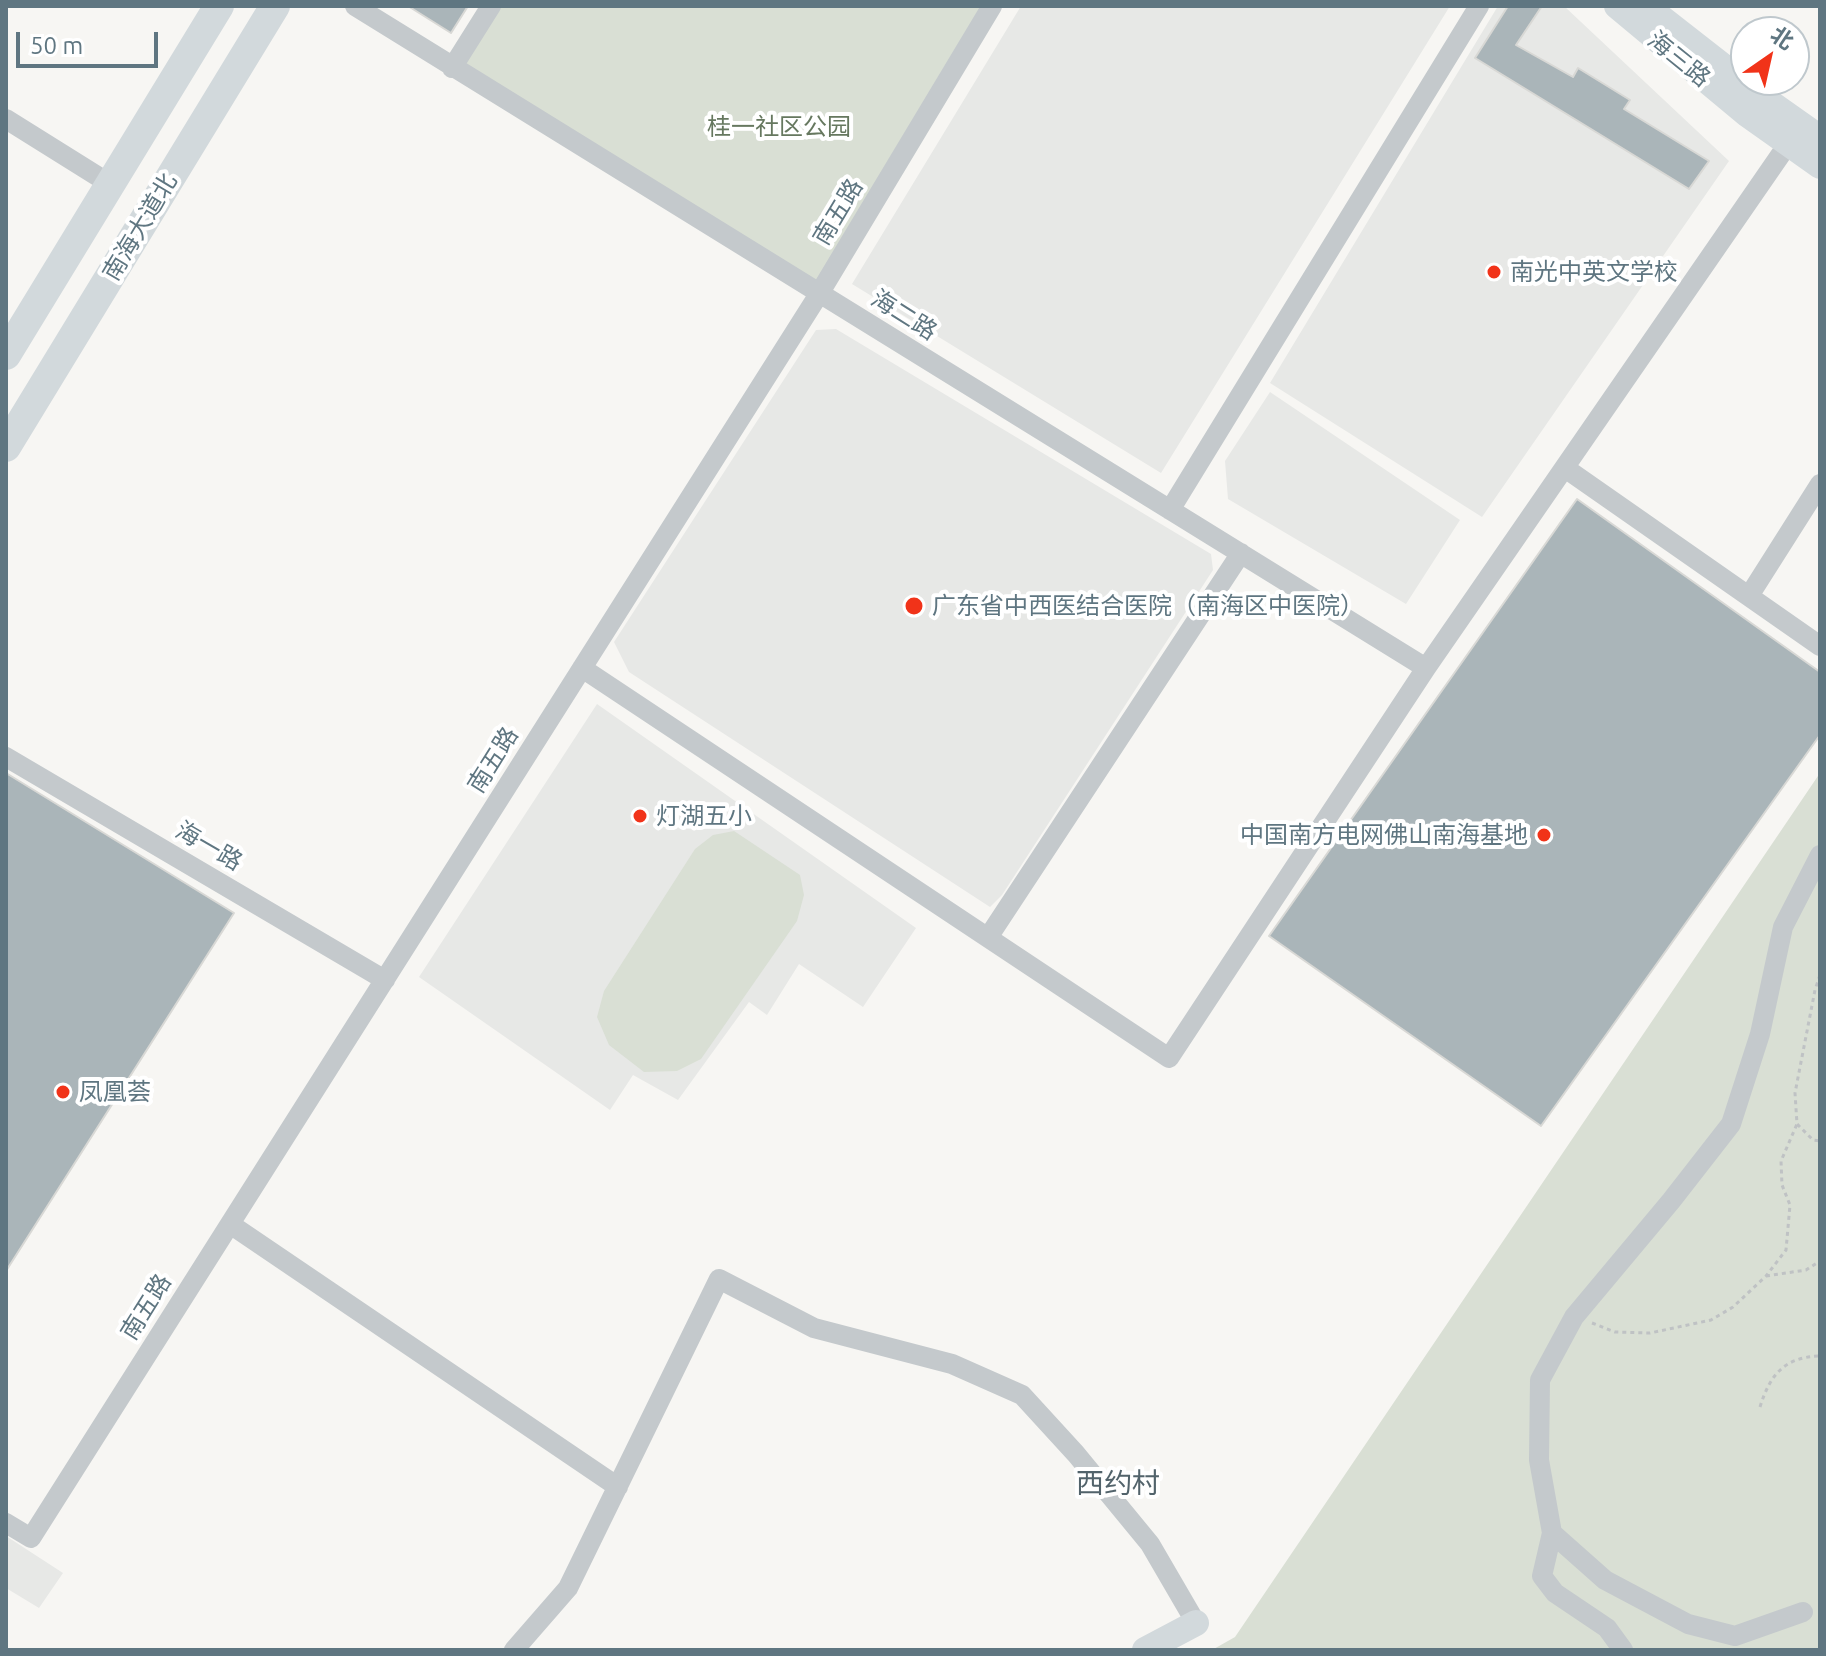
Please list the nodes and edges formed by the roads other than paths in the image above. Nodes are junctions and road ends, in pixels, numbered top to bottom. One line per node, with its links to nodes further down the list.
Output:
1 (219, 6): 14 (highway, 南海大道北)
2 (275, 6): 17 (highway, 南海大道北)
3 (355, 6): 9 (street, 海二路)
4 (491, 6): 9 (street)
5 (992, 6): 15 (street, 南五路)
6 (1479, 6): 20 (street)
7 (1617, 6): 12 (main road, 海三路)
8 (1646, 6): 11 (main road, 海三路)
9 (452, 68): 15 (street, 海二路)
10 (6, 119): 14 (street)
11 (1820, 138)
12 (1788, 144): 13 (main road, 海三路); 18 (street)
13 (1820, 166)
14 (110, 184): 16 (highway, 南海大道北)
15 (819, 294): 20 (street, 海二路); 24 (street, 南五路)
16 (6, 355)
17 (6, 447)
18 (1565, 468): 22 (street); 25 (street)
19 (1820, 484): 22 (street)
20 (1170, 510): 21 (street, 海二路)
21 (1241, 553): 25 (street, 海二路); 28 (street)
22 (1749, 596): 23 (street)
23 (1820, 646)
24 (582, 668): 28 (street); 29 (street, 南五路)
25 (1426, 668): 28 (street)
26 (6, 757): 29 (street, 海一路)
27 (1820, 855): 33 (street)
28 (989, 936)
29 (385, 980): 30 (street, 南五路)
30 (230, 1224): 31 (street); 32 (street, 南五路)
31 (618, 1487): 35 (street); 36 (street)
32 (6, 1523)
33 (1552, 1533): 34 (street); 38 (street)
34 (1803, 1612)
35 (1196, 1623): 37 (main road)
36 (514, 1650)
37 (1145, 1650)
38 (1623, 1650)

